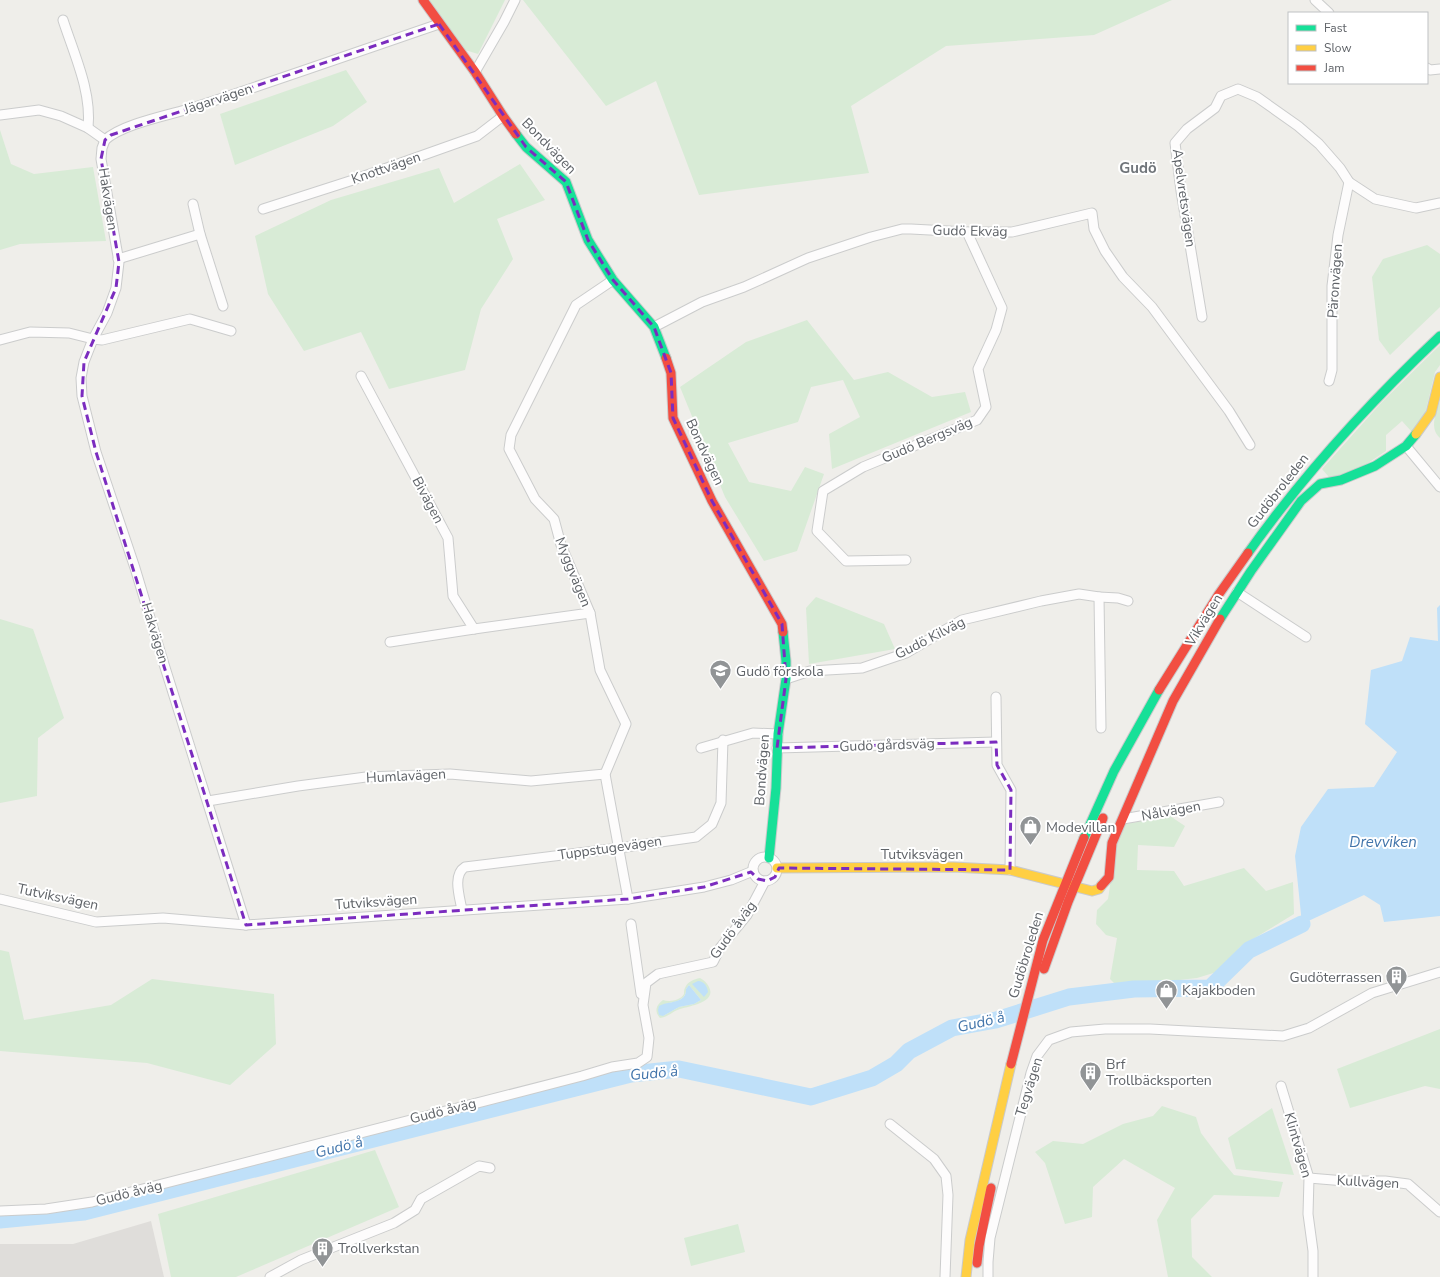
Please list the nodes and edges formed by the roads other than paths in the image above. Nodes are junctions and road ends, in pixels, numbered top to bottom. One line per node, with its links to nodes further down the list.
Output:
1 (423, 0): 6 (street, Bondvägen)
2 (515, 0): 9 (street)
3 (1315, 0): 4 (street)
4 (1328, 12)
5 (63, 20): 12 (street)
6 (439, 24): 9 (street, Bondvägen); 13 (street, Jägarvägen)
7 (1428, 69): 8 (street)
8 (1440, 69)
9 (475, 72): 11 (street, Bondvägen)
10 (0, 115): 12 (street)
11 (503, 116): 17 (street, Knottvägen); 21 (street, Bondvägen)
12 (88, 128): 13 (street)
13 (105, 140): 20 (street, Hakvägen)
14 (1349, 182): 16 (street, Apelvretsvägen); 23 (street, Apelvretsvägen); 31 (street, Päronvägen)
15 (193, 204): 19 (street)
16 (1440, 204)
17 (264, 209)
18 (967, 232): 24 (street, Gudö Ekväg); 32 (street, Gudö Ekväg); 35 (street, Gudö Bergsväg)
19 (200, 234): 20 (street); 22 (street)
20 (118, 259): 27 (street, Hakvägen)
21 (613, 280): 24 (street, Bondvägen); 39 (street, Myggvägen)
22 (223, 306)
23 (1202, 317)
24 (654, 327): 43 (street, Bondvägen)
25 (231, 331): 27 (street)
26 (1440, 336): 61 (street, Gudöbroleden)
27 (93, 339): 28 (street); 52 (street, Hakvägen)
28 (0, 340)
29 (361, 376): 40 (street, Bivägen)
30 (1440, 377): 33 (street, Vikvägen)
31 (1329, 381)
32 (1250, 445)
33 (1406, 446): 34 (street); 36 (street, Vikvägen)
34 (1440, 487)
35 (906, 560)
36 (1237, 592): 41 (street); 54 (street, Vikvägen)
37 (1099, 597): 38 (street, Gudö Kilväg); 43 (street, Gudö Kilväg); 45 (street)
38 (1128, 601)
39 (590, 613): 40 (street); 51 (street, Myggvägen)
40 (474, 629): 42 (street)
41 (1306, 637)
42 (390, 642)
43 (786, 679): 46 (street, Bondvägen)
44 (996, 697): 48 (street)
45 (1101, 728)
46 (778, 734): 47 (street); 50 (street, Bondvägen)
47 (723, 740): 49 (street); 55 (street, Tuppstugevägen)
48 (996, 742): 50 (street, Gudö gårdsväg); 58 (street)
49 (701, 748)
50 (777, 748): 56 (street, Bondvägen)
51 (605, 774): 52 (street, Humlavägen); 55 (street)
52 (208, 801): 66 (street, Hakvägen)
53 (1219, 802): 54 (street, Nålvägen)
54 (1123, 819): 61 (street, Vikvägen)
55 (619, 848): 63 (street); 64 (street, Tuppstugevägen)
56 (769, 858): 57 (street); 59 (street)
57 (777, 868): 58 (street, Tutviksvägen); 60 (street)
58 (1010, 870): 61 (street, Tutviksvägen)
59 (753, 871): 60 (street); 63 (street, Tutviksvägen)
60 (765, 881): 68 (street, Gudö åväg)
61 (1069, 886): 69 (street, Gudöbroleden)
62 (0, 899): 66 (street, Tutviksvägen)
63 (628, 899): 64 (street, Tutviksvägen)
64 (462, 910): 66 (street, Tutviksvägen)
65 (631, 924): 68 (street)
66 (246, 926)
67 (1440, 972): 80 (street, Tegvägen)
68 (643, 1005): 74 (street, Gudö åväg)
69 (1022, 1028): 78 (street, Gudöbroleden); 79 (street, Gudöbroleden)
70 (1280, 1086): 73 (street, Klintvägen)
71 (890, 1124): 77 (street)
72 (490, 1168): 76 (street)
73 (1309, 1178): 75 (street, Kullvägen); 81 (street, Klintvägen)
74 (0, 1211)
75 (1440, 1212)
76 (270, 1277)
77 (945, 1277)
78 (966, 1277)
79 (975, 1277)
80 (988, 1277)
81 (1313, 1277)

